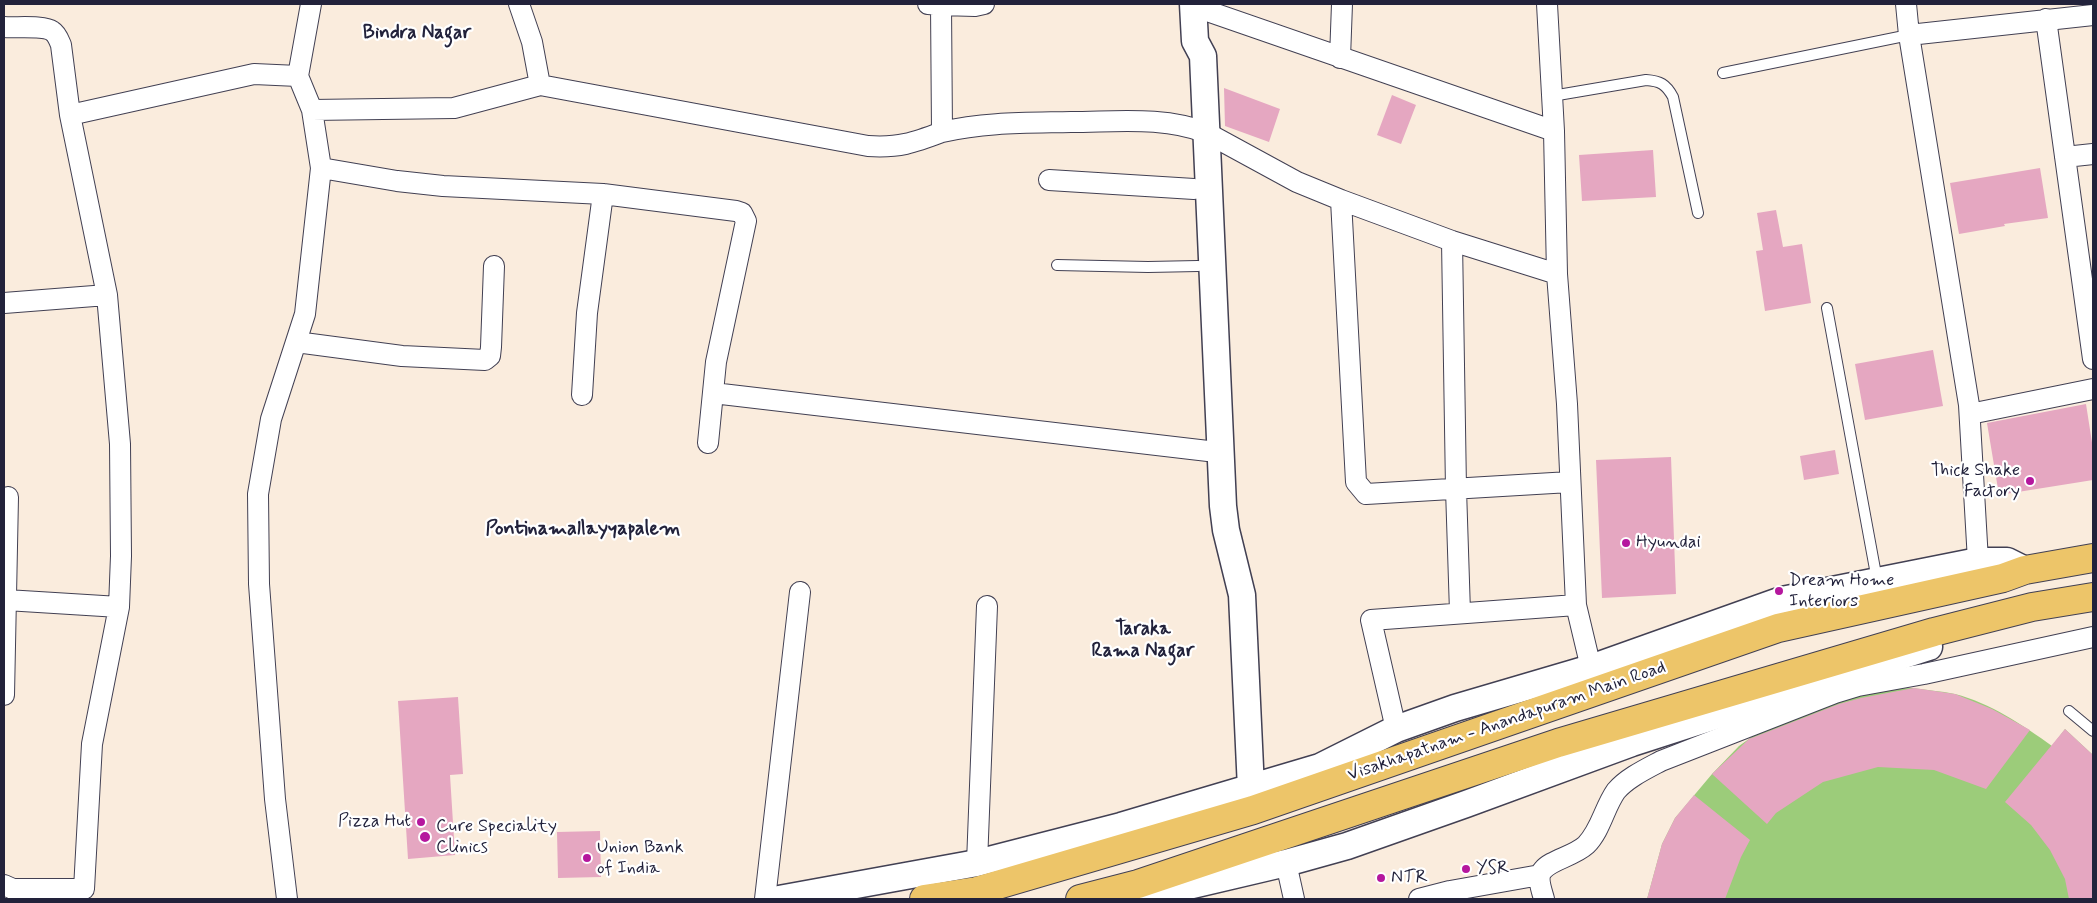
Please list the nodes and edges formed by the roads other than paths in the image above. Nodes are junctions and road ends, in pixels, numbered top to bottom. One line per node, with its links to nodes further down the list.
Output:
1 (311, 4): 15 (street)
2 (519, 4): 16 (street)
3 (935, 4): 4 (street); 22 (street)
4 (984, 4)
5 (1342, 4): 13 (street)
6 (1547, 4): 17 (street)
7 (1906, 4): 12 (street)
8 (1193, 5): 13 (street); 20 (street)
9 (2036, 15): 10 (street); 12 (street); 24 (street)
10 (2093, 15)
11 (4, 27): 19 (street)
12 (1909, 35): 14 (lane); 44 (street)
13 (1340, 58): 21 (street)
14 (1723, 72)
15 (298, 76): 18 (street); 19 (street)
16 (540, 85): 18 (street); 22 (street)
17 (1552, 96): 21 (street); 30 (lane)
18 (312, 110): 25 (street)
19 (70, 115): 36 (street)
20 (1199, 130): 22 (street); 27 (street); 29 (street); 70 (street)
21 (1554, 131): 35 (street)
22 (942, 132)
23 (2093, 154): 24 (street)
24 (2065, 157): 40 (street)
25 (321, 168): 28 (street); 39 (street)
26 (1050, 180): 27 (street)
27 (1194, 189): 34 (street)
28 (604, 194): 42 (street); 43 (street)
29 (1341, 200): 31 (street); 48 (street)
30 (1698, 213)
31 (1452, 241): 35 (street); 48 (street)
32 (1057, 265): 34 (lane)
33 (494, 266): 39 (street)
34 (1198, 266): 46 (street)
35 (1556, 274): 47 (street)
36 (107, 295): 37 (street); 58 (street)
37 (4, 303)
38 (1827, 308): 53 (lane)
39 (296, 342): 75 (street)
40 (2093, 359)
41 (2093, 389): 44 (street)
42 (713, 393): 45 (street); 46 (street)
43 (582, 395)
44 (1970, 414): 51 (street)
45 (708, 443)
46 (1208, 451): 70 (street)
47 (1570, 482): 48 (street); 57 (street)
48 (1456, 489): 61 (street)
49 (8, 498): 56 (street)
50 (2093, 558): 52 (main road, Visakhapatnam - Anandapuram Main Road)
51 (1978, 561): 52 (street); 53 (street)
52 (2025, 570): 78 (main road, Visakhapatnam - Anandapuram Main Road)
53 (1877, 581): 63 (street)
54 (800, 592): 76 (street)
55 (2093, 597): 60 (main road, Visakhapatnam - Anandapuram Main Road)
56 (6, 600): 58 (street); 64 (street)
57 (1576, 605): 61 (street); 63 (street)
58 (119, 606): 74 (street)
59 (987, 606): 71 (street)
60 (2032, 607): 68 (street); 79 (main road, Visakhapatnam - Anandapuram Main Road)
61 (1460, 612): 66 (street)
62 (2093, 637): 69 (street)
63 (1591, 668): 66 (street)
64 (4, 695)
65 (2069, 710): 67 (lane)
66 (1396, 729): 70 (street)
67 (2093, 731)
68 (1632, 743): 69 (street); 72 (street)
69 (1639, 773): 73 (street)
70 (1245, 790): 71 (street)
71 (977, 863): 77 (street)
72 (1286, 863): 80 (street); 81 (street)
73 (1540, 875): 82 (street); 83 (street)
74 (4, 884)
75 (287, 899)
76 (765, 899)
77 (780, 899)
78 (924, 899)
79 (1080, 899)
80 (1133, 899)
81 (1294, 899)
82 (1418, 899)
83 (1544, 899)

